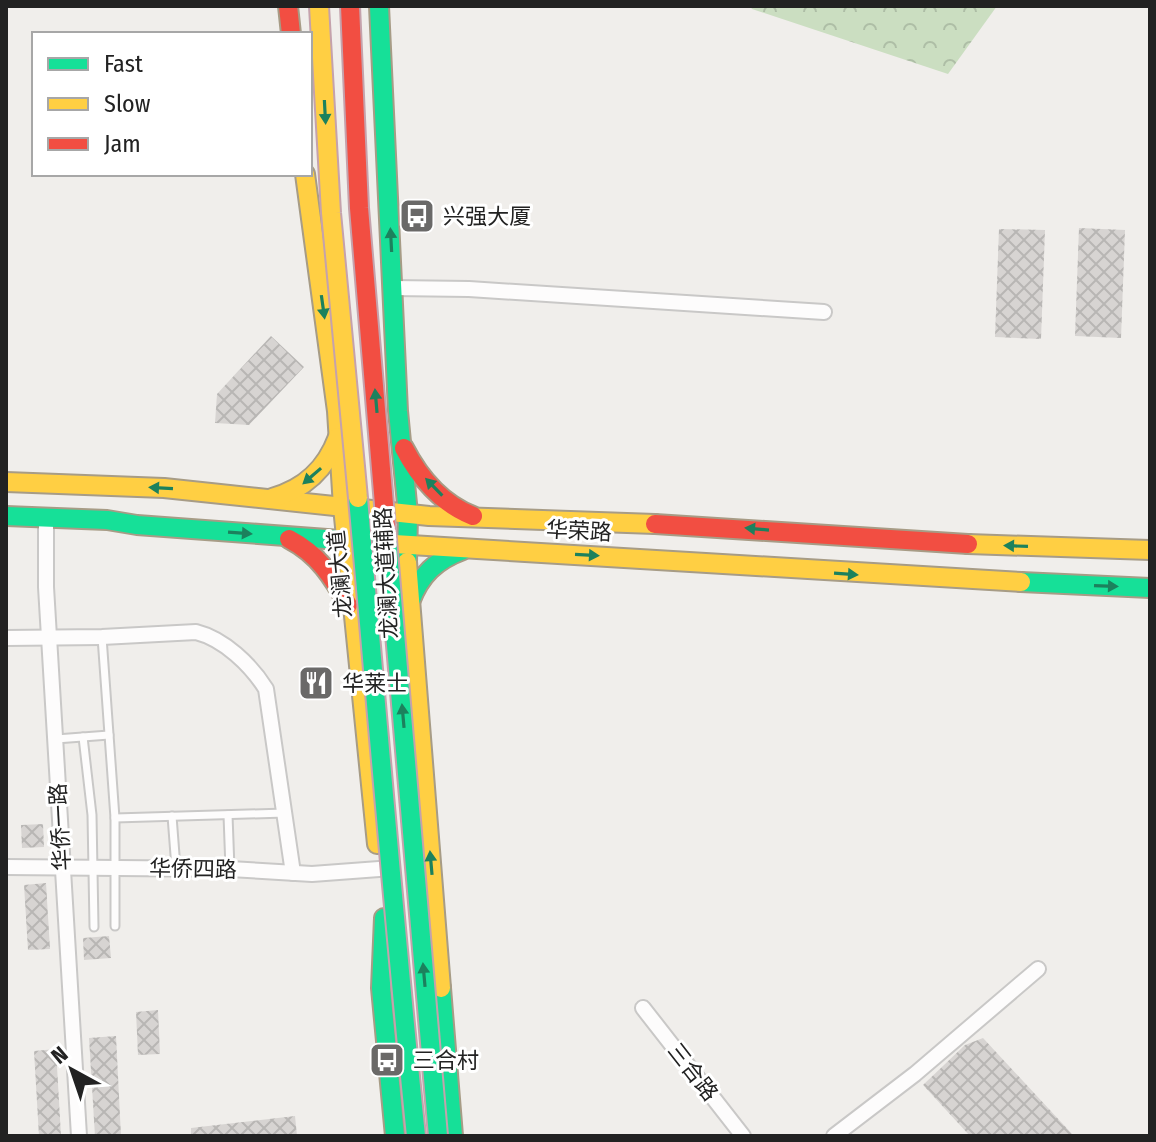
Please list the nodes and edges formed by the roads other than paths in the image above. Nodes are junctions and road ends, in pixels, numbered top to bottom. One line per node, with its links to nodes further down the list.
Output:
1 (288, 6): 5 (main road)
2 (319, 6): 52 (main road, 龙澜大道, one-way to 52, bridge)
3 (350, 6): 55 (main road, one-way to 3, bridge)
4 (379, 6): 7 (main road, 龙澜大道辅路, one-way to 4)
5 (291, 32)
6 (305, 176): 9 (main road, 龙澜大道辅路, one-way to 9)
7 (393, 288): 8 (street); 10 (main road, 龙澜大道辅路)
8 (824, 312)
9 (337, 411): 10 (main road); 11 (main road, 龙澜大道辅路)
10 (398, 411): 12 (main road, 龙澜大道辅路)
11 (339, 434): 14 (main road, one-way to 14); 15 (main road, 龙澜大道辅路)
12 (402, 442): 16 (main road, 龙澜大道辅路); 18 (main road, one-way to 12)
13 (6, 482): 14 (main road, 华荣路, one-way to 13)
14 (267, 499): 15 (main road, 华荣路)
15 (343, 507): 16 (main road, 华荣路); 21 (main road, 龙澜大道辅路)
16 (408, 514): 18 (main road, 华荣路); 22 (main road, 龙澜大道辅路)
17 (6, 516): 19 (main road, 华荣路)
18 (480, 517): 24 (main road, 华荣路, one-way to 18)
19 (46, 518): 20 (main road, 华荣路, one-way to 20); 30 (street, 华侨一路)
20 (279, 536): 21 (main road, 华荣路); 27 (main road)
21 (347, 540): 22 (main road, 华荣路); 27 (main road, 龙澜大道辅路)
22 (406, 545): 23 (main road, 华荣路); 26 (main road, 龙澜大道辅路)
23 (468, 549): 25 (main road, 华荣路, one-way to 25); 26 (main road)
24 (1150, 550)
25 (1150, 588)
26 (409, 603): 27 (main road); 51 (main road, 龙澜大道辅路, one-way to 26)
27 (353, 612): 44 (main road, 龙澜大道辅路)
28 (102, 637): 30 (street); 31 (lane); 34 (street)
29 (6, 638): 30 (street)
30 (50, 638): 33 (street, 华侨一路)
31 (109, 735): 32 (lane); 37 (lane)
32 (83, 737): 33 (lane); 39 (lane)
33 (56, 739): 42 (street, 华侨一路)
34 (285, 813): 35 (lane); 45 (street)
35 (228, 815): 36 (lane); 43 (lane)
36 (172, 816): 37 (lane); 41 (lane)
37 (115, 818): 40 (lane)
38 (6, 867): 42 (street, 华侨四路)
39 (94, 867): 40 (street, 华侨四路); 42 (street, 华侨四路); 48 (lane)
40 (115, 867): 41 (street, 华侨四路); 47 (lane)
41 (176, 868): 43 (street, 华侨四路)
42 (61, 869): 53 (street, 华侨一路)
43 (230, 869): 45 (street, 华侨四路)
44 (379, 869): 45 (street, 华侨四路); 46 (main road, 龙澜大道辅路)
45 (293, 873)
46 (384, 918): 52 (main road, 龙澜大道辅路); 54 (main road)
47 (115, 926)
48 (94, 927)
49 (1038, 969): 58 (street)
50 (643, 1008): 57 (street, 三合路)
51 (451, 1115): 52 (main road); 56 (main road, 龙澜大道辅路)
52 (418, 1130)
53 (79, 1136)
54 (395, 1136)
55 (438, 1136)
56 (453, 1136)
57 (743, 1136)
58 (834, 1136)

